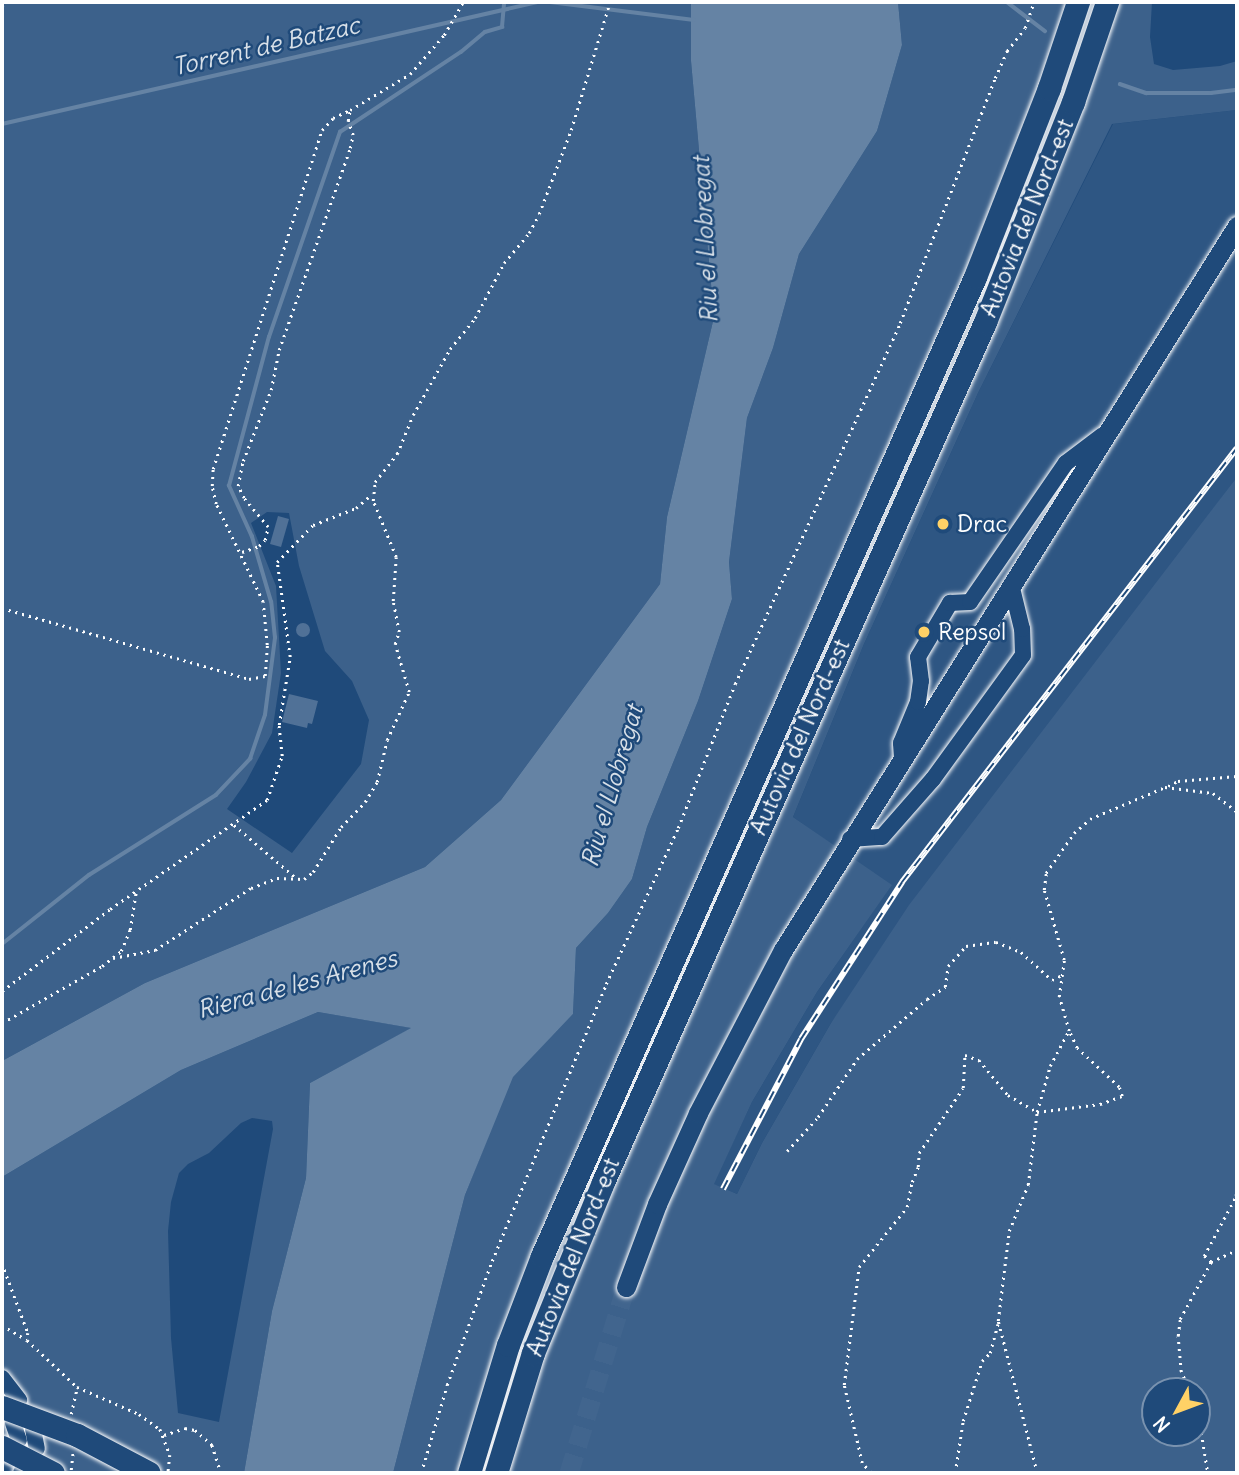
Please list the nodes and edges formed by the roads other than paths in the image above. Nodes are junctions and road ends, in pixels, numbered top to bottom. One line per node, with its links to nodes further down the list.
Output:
1 (1078, 2): 16 (highway, Autovia del Nord-est)
2 (1107, 2): 17 (highway, Autovia del Nord-est)
3 (1237, 226): 4 (main road)
4 (1111, 429): 5 (main road); 6 (street)
5 (1011, 584): 6 (main road); 7 (street)
6 (902, 758): 7 (main road)
7 (850, 839): 8 (main road)
8 (626, 1287)
9 (2, 1378): 10 (street)
10 (11, 1410): 12 (street); 15 (highway, bridge)
11 (33, 1429): 13 (street)
12 (10, 1443): 14 (highway, bridge)
13 (37, 1449)
14 (53, 1473)
15 (149, 1473)
16 (469, 1473)
17 (496, 1473)

